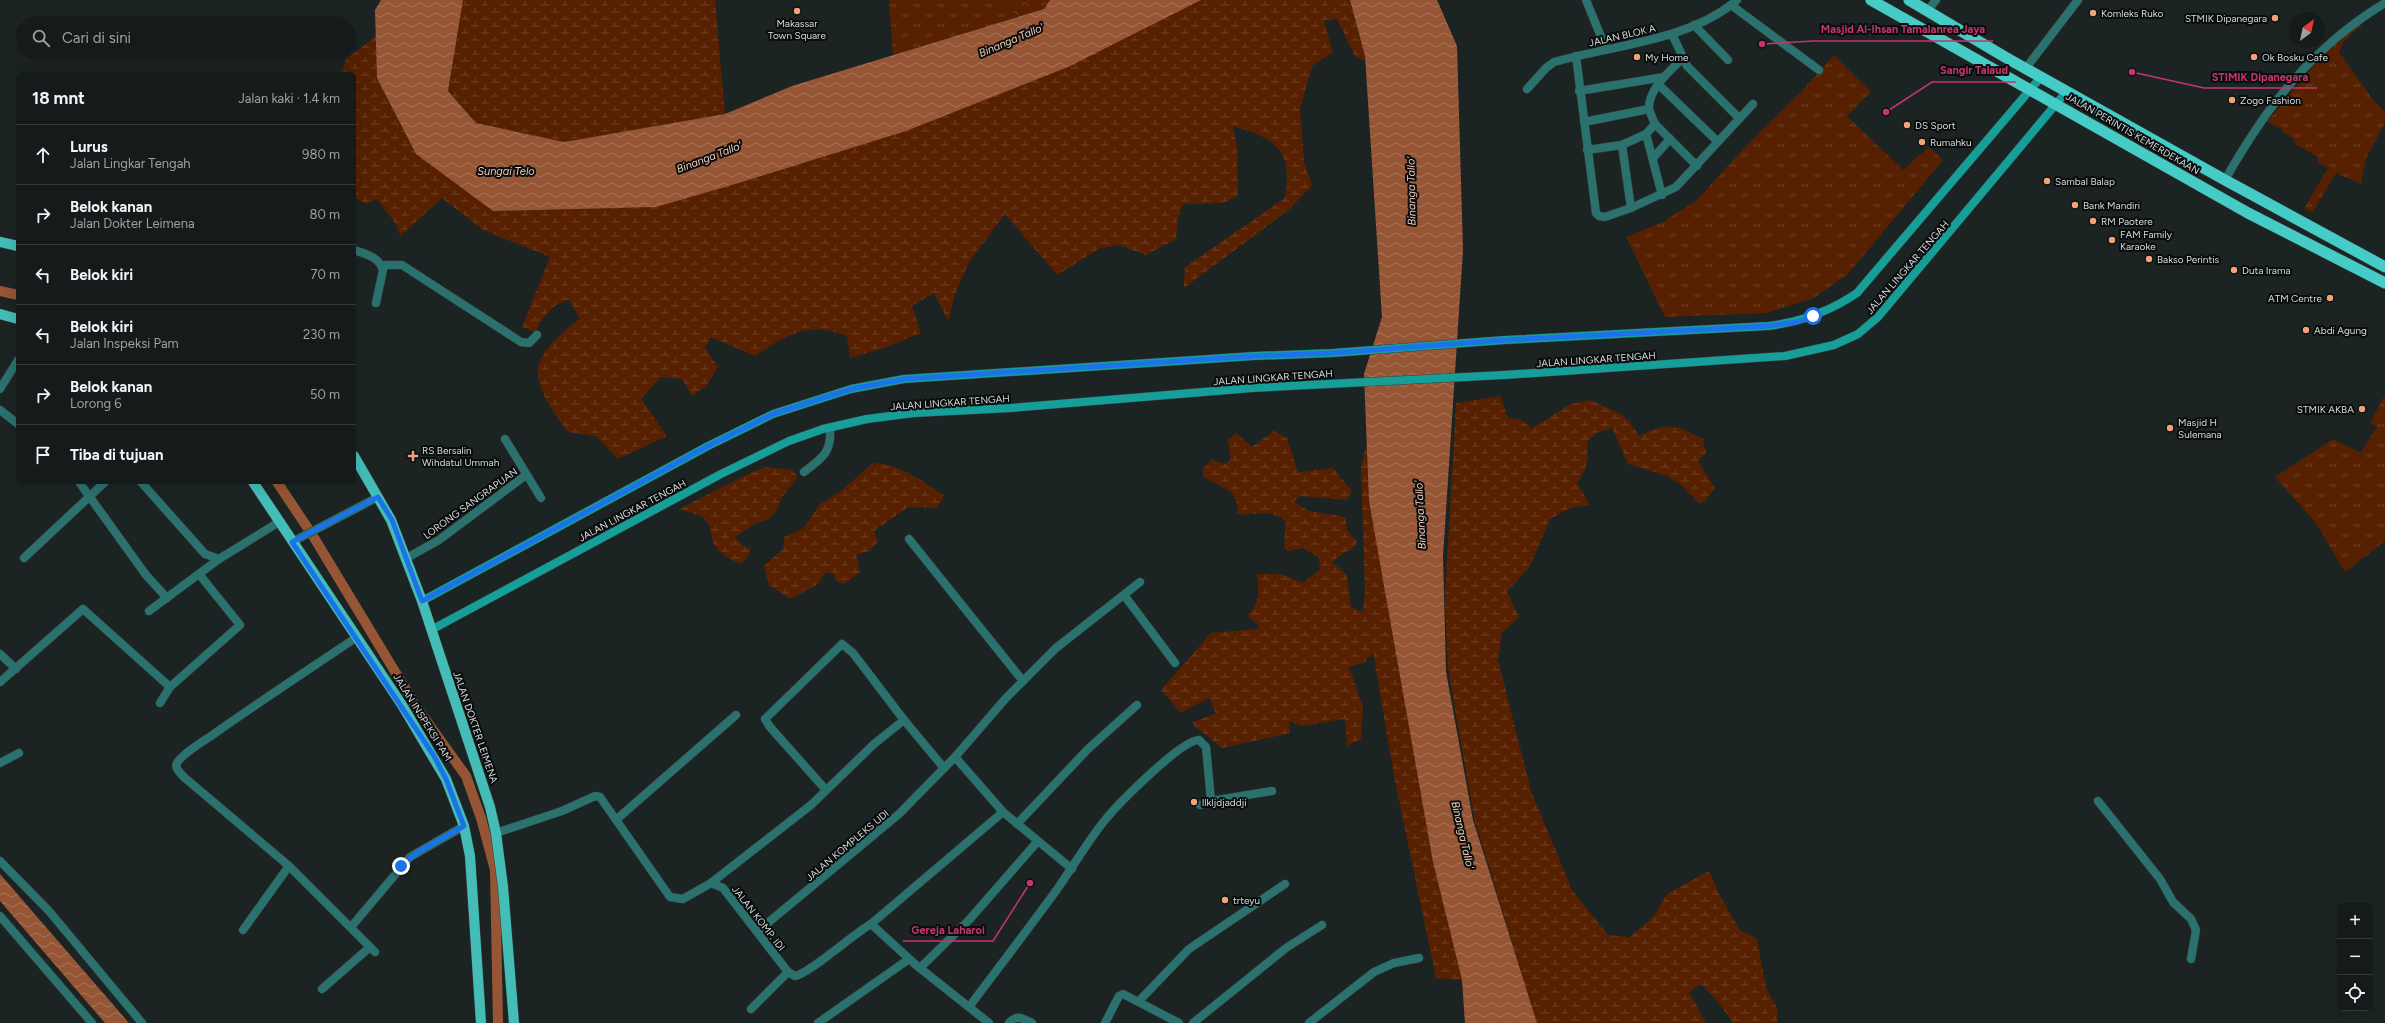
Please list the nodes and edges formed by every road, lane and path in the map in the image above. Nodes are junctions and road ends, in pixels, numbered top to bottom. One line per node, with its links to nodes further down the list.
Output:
1 (1586, 0): 11 (street)
2 (1871, 0): 21 (highway, JALAN PERINTIS KEMERDEKAAN)
3 (1909, 0): 8 (highway, JALAN PERINTIS KEMERDEKAAN)
4 (1936, 0): 8 (street)
5 (2078, 0): 15 (street)
6 (1734, 2): 9 (street, JALAN BLOK A); 16 (street)
7 (2385, 3): 37 (street)
8 (1928, 11): 15 (highway, JALAN PERINTIS KEMERDEKAAN)
9 (1694, 25): 10 (street, JALAN BLOK A); 14 (street)
10 (1672, 34): 11 (street, JALAN BLOK A); 13 (street)
11 (1606, 50): 12 (street, JALAN BLOK A)
12 (1576, 56): 20 (street, JALAN BLOK A); 22 (street)
13 (1682, 59): 17 (street); 27 (street)
14 (1728, 60)
15 (2026, 68): 18 (highway, JALAN PERINTIS KEMERDEKAAN)
16 (1818, 70)
17 (1664, 77): 19 (street); 22 (street)
18 (2041, 77): 21 (main road, JALAN LINGKAR TENGAH); 23 (highway, JALAN PERINTIS KEMERDEKAAN)
19 (1659, 85): 26 (street); 32 (street)
20 (1527, 89)
21 (2030, 90): 25 (highway, JALAN PERINTIS KEMERDEKAAN); 76 (main road, JALAN LINGKAR TENGAH)
22 (1579, 91): 28 (street)
23 (2068, 91): 25 (main road, JALAN LINGKAR TENGAH); 37 (highway, JALAN PERINTIS KEMERDEKAAN)
24 (1753, 104): 27 (street)
25 (2057, 104): 45 (highway, JALAN PERINTIS KEMERDEKAAN); 54 (main road, JALAN LINGKAR TENGAH)
26 (1649, 109): 28 (street); 29 (street)
27 (1739, 118): 32 (street)
28 (1584, 122): 34 (street)
29 (1655, 124): 30 (street); 31 (street)
30 (1646, 134): 33 (street); 35 (street)
31 (1670, 139): 35 (street); 36 (street)
32 (1717, 141): 36 (street)
33 (1622, 145): 34 (street); 39 (street)
34 (1587, 150): 39 (street)
35 (1653, 158): 38 (street)
36 (1697, 166): 38 (street)
37 (2225, 180): 44 (highway, JALAN PERINTIS KEMERDEKAAN)
38 (1662, 195): 39 (street)
39 (1631, 208)
40 (0, 242): 41 (main road)
41 (16, 246)
42 (356, 251): 43 (street)
43 (381, 265): 46 (street); 49 (street)
44 (2385, 267)
45 (2385, 283)
46 (376, 303)
47 (0, 314): 48 (main road)
48 (16, 318)
49 (537, 335)
50 (16, 363): 51 (street)
51 (0, 389)
52 (0, 410): 53 (street)
53 (16, 422)
54 (830, 428): 57 (street); 78 (main road, JALAN LINGKAR TENGAH)
55 (505, 439): 58 (street)
56 (356, 459): 63 (main road, JALAN DOKTER LEIMENA)
57 (804, 472)
58 (526, 475): 65 (street); 71 (street, LORONG SANGRAPUAN)
59 (80, 484): 64 (street)
60 (103, 484): 64 (street)
61 (143, 484): 70 (street)
62 (254, 484): 66 (main road, JALAN INSPEKSI PAM)
63 (378, 497): 68 (street); 71 (main road, JALAN DOKTER LEIMENA)
64 (89, 498): 69 (street); 75 (street)
65 (540, 498)
66 (279, 522): 68 (main road, JALAN INSPEKSI PAM); 70 (street)
67 (909, 539): 83 (street)
68 (292, 542): 79 (main road, JALAN INSPEKSI PAM)
69 (24, 558)
70 (218, 559): 72 (street)
71 (405, 559): 76 (main road, JALAN DOKTER LEIMENA)
72 (199, 574): 75 (street); 85 (street)
73 (1140, 582): 74 (street, JALAN KOMPLEKS UDI)
74 (1124, 595): 81 (street); 83 (street, JALAN KOMPLEKS UDI)
75 (167, 598): 77 (street)
76 (422, 601): 78 (main road, JALAN DOKTER LEIMENA)
77 (149, 611)
78 (431, 630): 103 (main road, JALAN DOKTER LEIMENA)
79 (357, 637): 102 (main road, JALAN INSPEKSI PAM); 106 (street)
80 (0, 654): 82 (street)
81 (1175, 663)
82 (16, 669): 84 (street); 85 (street)
83 (1023, 681): 91 (street, JALAN KOMPLEKS UDI)
84 (0, 682)
85 (170, 688): 86 (street)
86 (160, 703)
87 (1137, 705): 101 (street)
88 (736, 715): 100 (street)
89 (904, 720): 93 (street); 94 (street); 94 (street)
90 (19, 753): 92 (street)
91 (955, 757): 93 (street, JALAN KOMPLEKS UDI); 99 (street)
92 (0, 763)
93 (944, 768): 115 (street, JALAN KOMPLEKS UDI)
94 (826, 790): 108 (street)
95 (1272, 790): 96 (street)
96 (1211, 801): 98 (street); 107 (street)
97 (2098, 801): 117 (street)
98 (1200, 805)
99 (1002, 812): 101 (street); 111 (street)
100 (617, 819): 103 (street); 108 (street)
101 (1017, 824): 104 (street)
102 (464, 826): 113 (street); 127 (main road, JALAN INSPEKSI PAM)
103 (496, 833): 128 (main road, JALAN DOKTER LEIMENA)
104 (1037, 842): 107 (street); 119 (street)
105 (0, 861): 126 (street)
106 (289, 866): 113 (street); 114 (street)
107 (1072, 869): 123 (street)
108 (711, 883): 115 (street, JALAN KOMP. IDI)
109 (1285, 884): 122 (street)
110 (0, 916): 125 (street)
111 (871, 924): 118 (street); 120 (street)
112 (1322, 925): 135 (street)
113 (351, 927): 121 (street)
114 (243, 930)
115 (758, 931): 120 (street, JALAN KOMP. IDI)
116 (1419, 958): 136 (street)
117 (2191, 958)
118 (909, 959): 119 (street); 129 (street)
119 (920, 968): 123 (street)
120 (788, 972): 124 (street)
121 (322, 989)
122 (1138, 1001): 133 (street); 134 (street)
123 (969, 1007): 130 (street)
124 (751, 1008)
125 (92, 1023)
126 (142, 1023)
127 (481, 1023)
128 (514, 1023)
129 (818, 1023)
130 (988, 1023)
131 (1009, 1023): 132 (street)
132 (1032, 1023)
133 (1105, 1023)
134 (1179, 1023)
135 (1193, 1023)
136 (1309, 1023)

